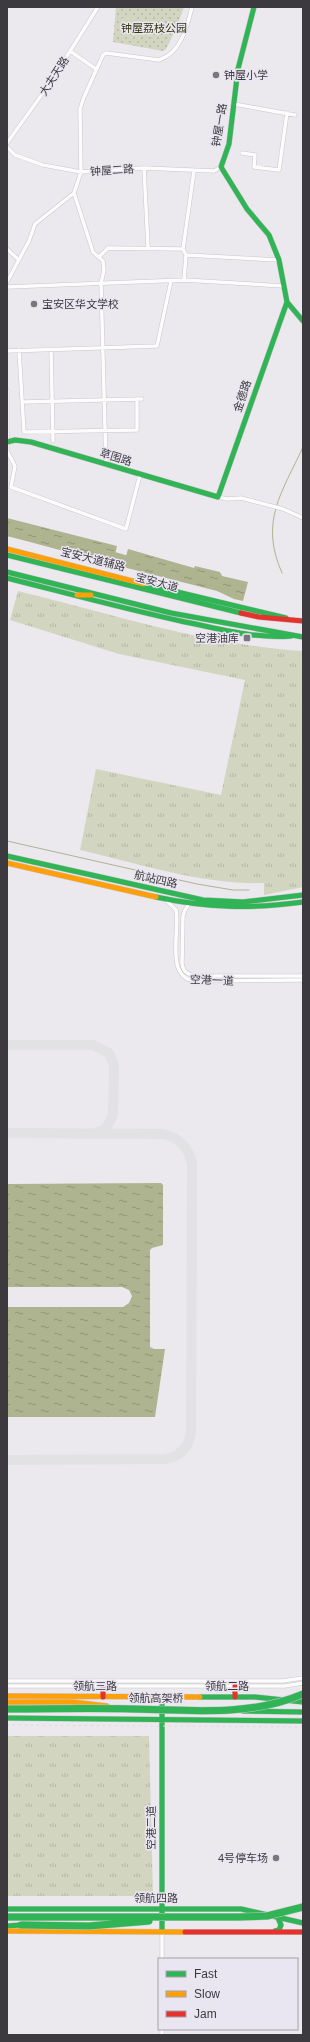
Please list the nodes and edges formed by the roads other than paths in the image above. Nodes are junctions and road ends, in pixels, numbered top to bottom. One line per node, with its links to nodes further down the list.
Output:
1 (98, 7): 4 (street, 大夫天路)
2 (192, 7): 5 (street)
3 (254, 7): 6 (main road, 钟屋一路)
4 (70, 51): 5 (street); 9 (street, 大夫天路)
5 (96, 68): 15 (street)
6 (234, 104): 7 (street); 12 (main road, 钟屋一路)
7 (287, 113): 8 (street); 11 (street)
8 (296, 115)
9 (7, 143)
10 (7, 147): 15 (street, 钟屋二路)
11 (242, 153)
12 (221, 167): 14 (street, 钟屋二路); 23 (main road)
13 (144, 168): 14 (street, 钟屋二路); 15 (street, 钟屋二路); 17 (street)
14 (194, 171): 19 (street)
15 (81, 172): 16 (street)
16 (74, 193): 21 (street); 22 (street)
17 (148, 247): 19 (street); 21 (street)
18 (7, 249): 22 (street)
19 (182, 249): 20 (street)
20 (186, 255): 23 (street); 24 (street)
21 (99, 257): 27 (street)
22 (19, 260): 26 (street)
23 (279, 260): 28 (main road)
24 (184, 280): 25 (street); 28 (street)
25 (172, 281): 27 (street); 32 (street)
26 (7, 282)
27 (101, 283): 29 (street); 32 (street)
28 (284, 286): 30 (main road)
29 (7, 287)
30 (287, 302): 31 (main road); 46 (main road, 金德路)
31 (303, 322)
32 (103, 348): 33 (street); 37 (street)
33 (51, 349): 34 (street); 38 (street)
34 (19, 350): 35 (street); 39 (street)
35 (7, 351)
36 (7, 390): 43 (street)
37 (104, 400): 38 (street); 40 (street); 40 (street)
38 (52, 401): 39 (street); 41 (street)
39 (23, 402): 41 (street)
40 (105, 431): 41 (street); 44 (street)
41 (53, 432): 42 (street)
42 (53, 441)
43 (8, 442): 44 (main road, 草围路); 45 (street)
44 (106, 465): 45 (main road, 草围路)
45 (140, 475): 46 (main road, 草围路)
46 (218, 497): 47 (street)
47 (303, 518)
48 (7, 549): 54 (main road, 宝安大道辅路)
49 (7, 554): 54 (main road, 宝安大道)
50 (7, 572): 53 (main road)
51 (7, 578): 52 (main road)
52 (77, 595): 53 (main road); 56 (main road)
53 (99, 595): 56 (main road)
54 (291, 620): 55 (main road, 宝安大道)
55 (303, 621)
56 (292, 636): 57 (main road)
57 (303, 637)
58 (7, 856): 60 (main road, 航站四路)
59 (7, 863): 61 (main road, 航站四路)
60 (303, 896)
61 (164, 899): 63 (main road, 航站四路); 65 (street, 空港一道)
62 (303, 902): 63 (main road, 航站四路)
63 (189, 904): 64 (street, 空港一道)
64 (303, 976)
65 (303, 980)
66 (303, 1678): 67 (street, 领航二路)
67 (7, 1681)
68 (303, 1683): 71 (street, 领航二路)
69 (7, 1686): 70 (street, 领航二路)
70 (103, 1686): 71 (street, 领航二路); 74 (main road)
71 (235, 1686): 76 (main road)
72 (303, 1694): 81 (main road, 领航高架桥, bridge)
73 (7, 1696): 74 (main road, 领航三路)
74 (103, 1697): 75 (main road, 领航三路)
75 (162, 1697): 76 (main road, 领航三路); 84 (main road, 空港二道)
76 (235, 1697): 78 (main road, 领航三路)
77 (7, 1702): 80 (main road, bridge)
78 (303, 1702)
79 (7, 1709): 80 (main road, 领航高架桥, bridge)
80 (127, 1709): 81 (main road, 领航高架桥, bridge)
81 (214, 1709): 82 (main road, bridge)
82 (303, 1712)
83 (7, 1718): 84 (main road)
84 (162, 1719): 85 (main road); 88 (main road, 空港二道)
85 (303, 1722)
86 (303, 1907): 90 (main road, bridge)
87 (7, 1909): 88 (main road, 领航四路)
88 (162, 1909): 91 (main road, 领航四路); 95 (main road, 空港二道)
89 (7, 1917): 90 (main road, bridge)
90 (187, 1917): 93 (main road, bridge)
91 (278, 1917): 92 (main road, 领航四路); 96 (main road)
92 (303, 1923)
93 (7, 1926)
94 (7, 1931): 95 (main road)
95 (162, 1932): 96 (main road); 98 (street, 空港二道)
96 (274, 1932): 97 (main road)
97 (303, 1932)
98 (162, 1958)

